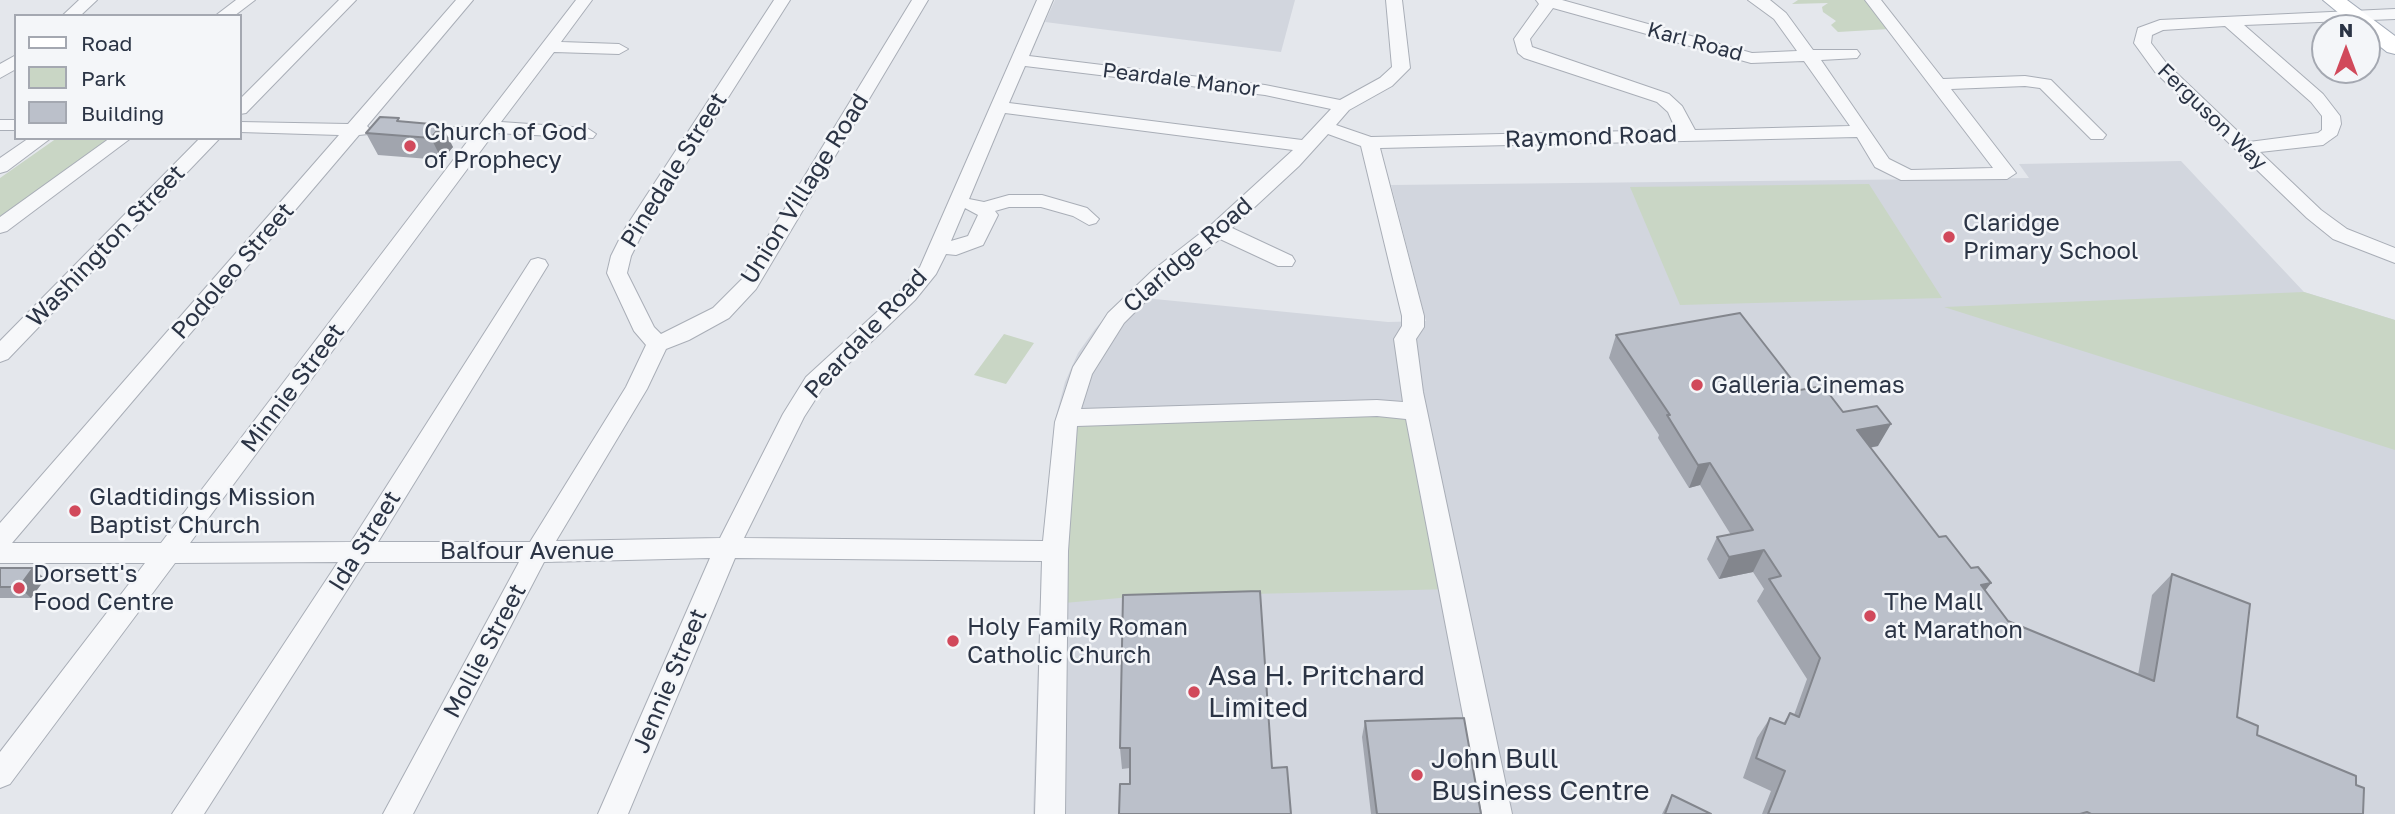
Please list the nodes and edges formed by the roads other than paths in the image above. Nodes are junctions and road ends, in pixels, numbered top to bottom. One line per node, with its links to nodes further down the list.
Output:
1 (89, 0): 15 (street)
2 (247, 0): 16 (street)
3 (348, 0): 32 (street)
4 (465, 0): 36 (street, Podoleo Street)
5 (584, 0): 22 (street, Minnie Street)
6 (782, 0): 58 (street, Pinedale Street)
7 (920, 0): 58 (street, Union Village Road)
8 (1045, 0): 27 (street, Peardale Road)
9 (1394, 0): 31 (street, Claridge Road)
10 (1611, 0): 18 (street)
11 (1756, 0): 26 (street)
12 (1873, 0): 30 (street)
13 (2326, 0): 17 (main road)
14 (1546, 1): 18 (street, Karl Road); 40 (street)
15 (72, 14)
16 (226, 14)
17 (2348, 14)
18 (1600, 16): 26 (street, Karl Road)
19 (2311, 16): 20 (street, Ferguson Way)
20 (2228, 20): 47 (street, Ferguson Way); 47 (street)
21 (2381, 44): 25 (main road)
22 (548, 47): 23 (street); 37 (street, Minnie Street)
23 (619, 49)
24 (1851, 54): 26 (street, Karl Road)
25 (2395, 55)
26 (1810, 56): 38 (street)
27 (1018, 60): 31 (street, Peardale Manor); 33 (street, Peardale Road)
28 (14, 62): 29 (street)
29 (0, 73)
30 (1938, 84): 38 (street); 41 (street)
31 (1343, 106): 34 (street, Claridge Road)
32 (242, 107)
33 (998, 107): 46 (street); 49 (street, Peardale Road)
34 (1323, 126): 45 (street, Raymond Road); 46 (street, Claridge Road)
35 (242, 127): 36 (street)
36 (354, 130): 37 (street); 62 (street, Podoleo Street)
37 (487, 130): 39 (street); 66 (street, Minnie Street)
38 (1863, 131): 40 (street, Raymond Road)
39 (587, 134)
40 (1688, 135): 45 (street, Raymond Road)
41 (2097, 135)
42 (39, 140): 48 (street)
43 (119, 140): 52 (street)
44 (209, 140): 59 (street, Washington Street)
45 (1369, 144): 60 (street)
46 (1304, 146): 53 (street, Claridge Road)
47 (2242, 148): 55 (street, Ferguson Way)
48 (0, 167)
49 (960, 200): 50 (street); 54 (street, Peardale Road)
50 (983, 208): 51 (street); 54 (street)
51 (1089, 219)
52 (0, 227)
53 (1217, 230): 56 (street); 61 (street, Claridge Road)
54 (940, 247): 63 (street, Peardale Road)
55 (2395, 256)
56 (1285, 261)
57 (538, 265): 64 (street, Ida Street)
58 (657, 344): 67 (street, Mollie Street)
59 (0, 354)
60 (1414, 402): 61 (street); 74 (street)
61 (1067, 418): 65 (street, Claridge Road)
62 (0, 540)
63 (727, 548): 65 (street, Balfour Avenue); 67 (street, Balfour Avenue); 72 (street, Jennie Street)
64 (359, 551): 66 (street, Balfour Avenue); 67 (street, Balfour Avenue); 70 (street, Ida Street)
65 (1055, 551): 73 (street, Claridge Road)
66 (171, 552): 68 (street, Balfour Avenue); 69 (street, Minnie Street)
67 (537, 552): 71 (street, Mollie Street)
68 (0, 553)
69 (0, 775)
70 (187, 814)
71 (398, 814)
72 (613, 814)
73 (1050, 814)
74 (1497, 814)

